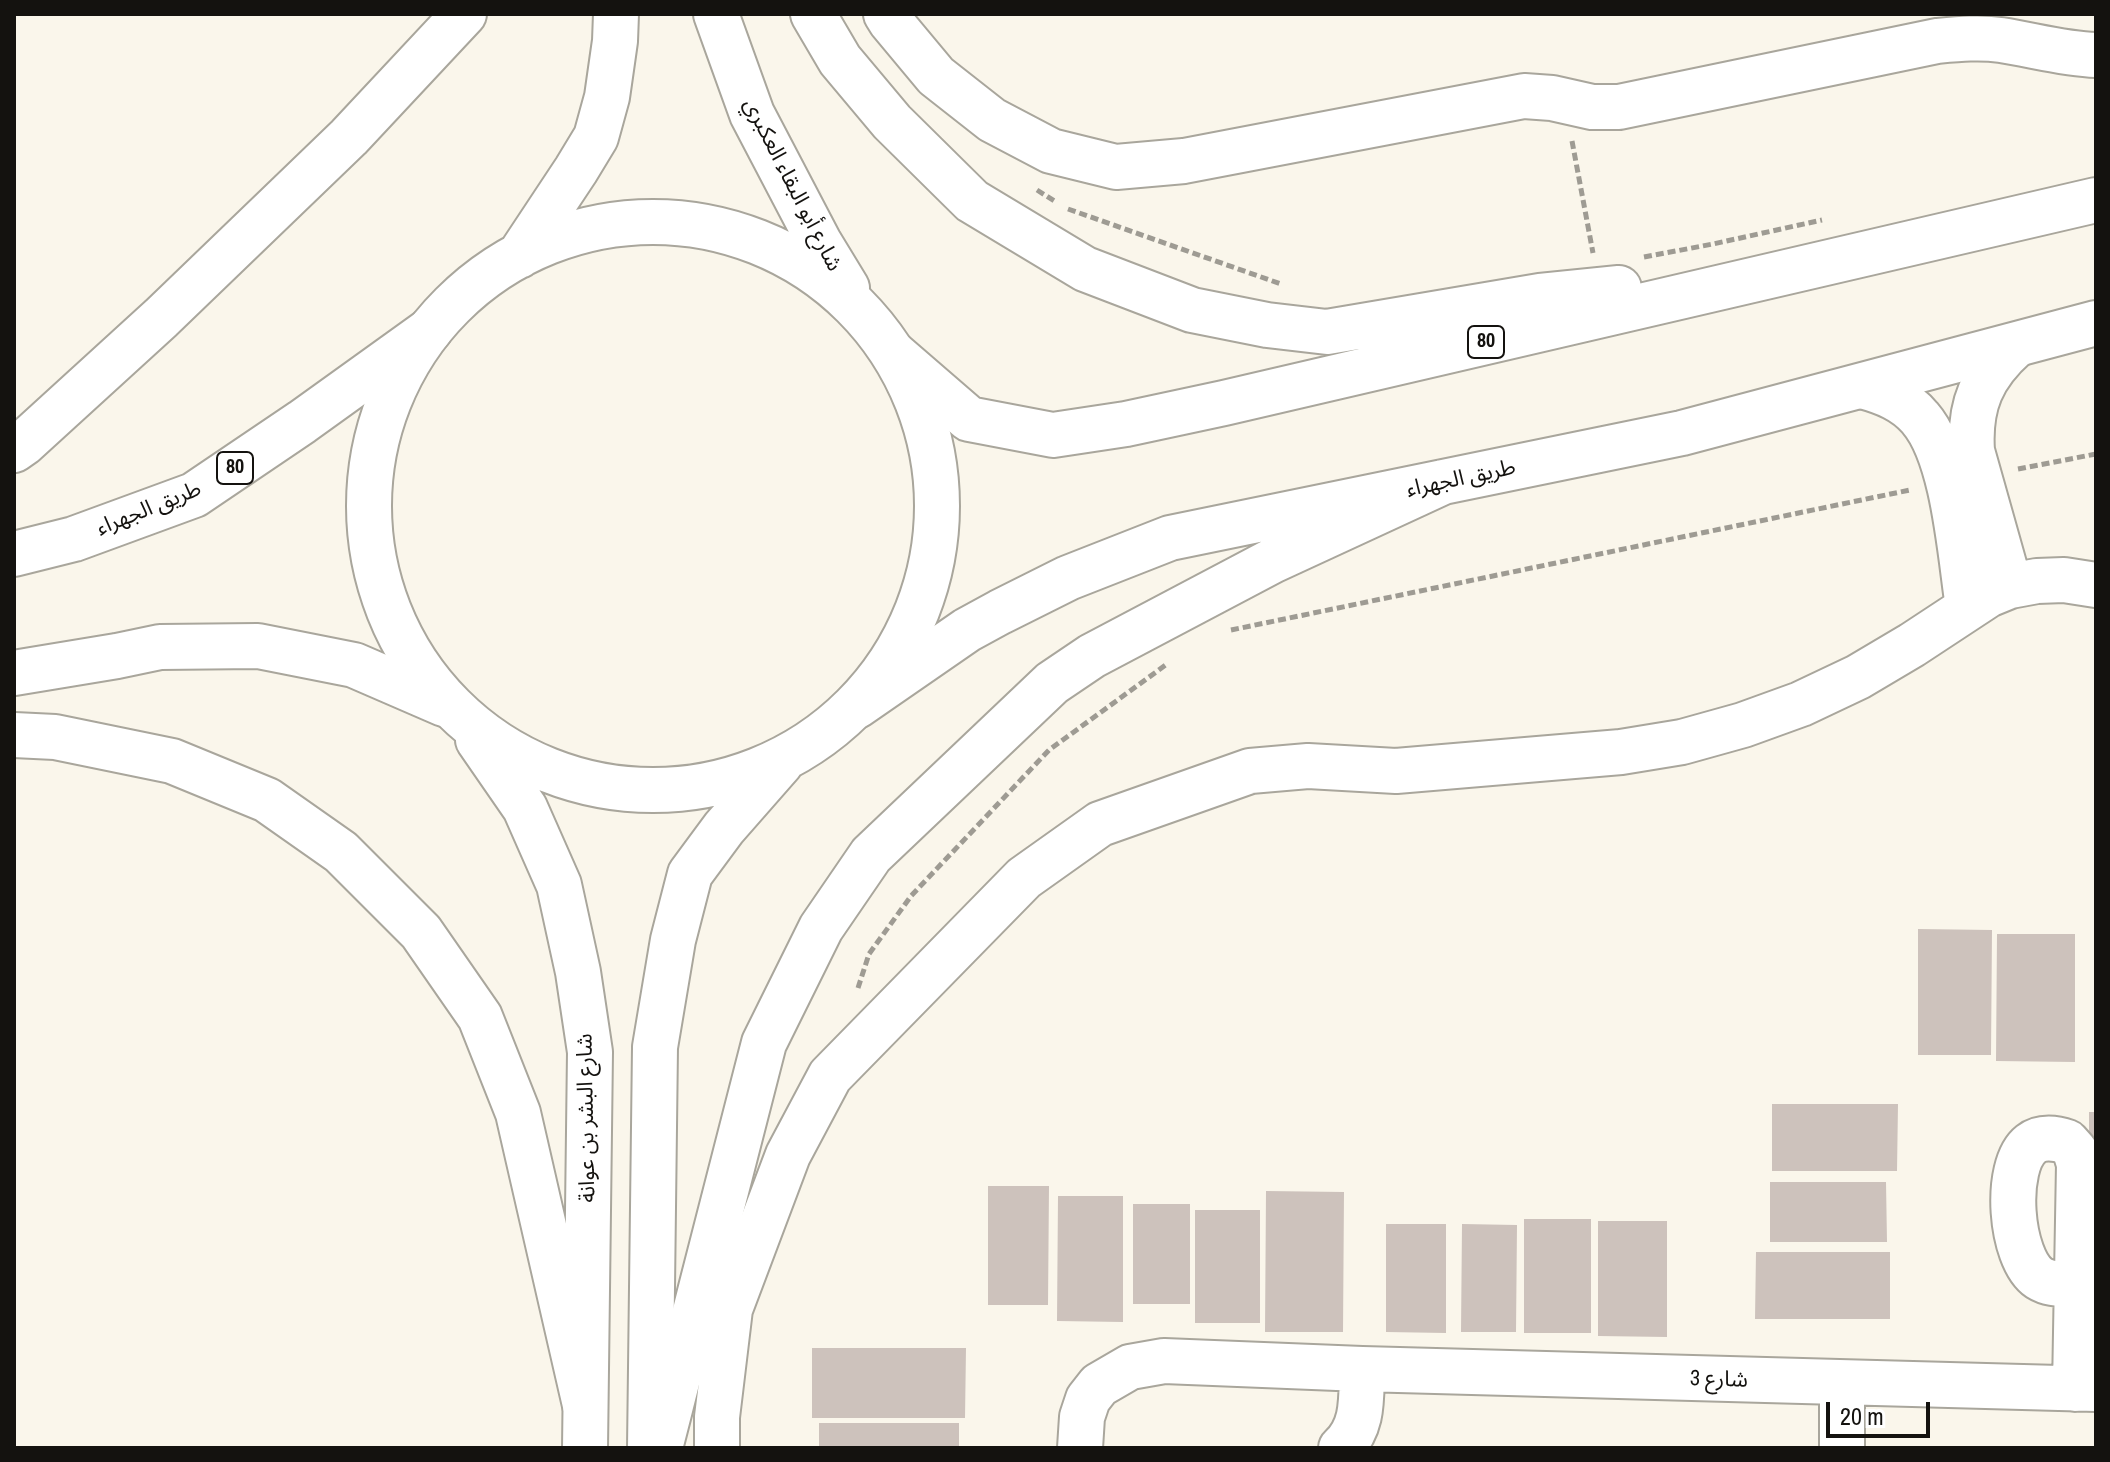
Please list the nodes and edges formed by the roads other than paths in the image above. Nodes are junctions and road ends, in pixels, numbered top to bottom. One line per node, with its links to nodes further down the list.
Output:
1 (464, 14): 17 (main road)
2 (616, 14): 9 (main road)
3 (716, 14): 11 (main road, شارع أبو البقاء العكبري)
4 (813, 14): 10 (main road)
5 (886, 14): 6 (main road)
6 (1964, 26): 7 (main road)
7 (2096, 55)
8 (2096, 200): 10 (main road, 80)
9 (519, 256): 11 (main road, 80); 13 (main road, 80)
10 (1804, 269): 15 (main road, 80)
11 (858, 308): 15 (main road, 80)
12 (2096, 323): 14 (main road, طريق الجهراء / 80)
13 (430, 330): 20 (main road, طريق الجهراء / 80); 26 (main road, 80)
14 (2016, 345): 16 (main road, طريق الجهراء / 80); 18 (main road)
15 (895, 355): 25 (main road, 80)
16 (1862, 386): 18 (main road); 19 (main road, طريق الجهراء / 80)
17 (14, 450)
18 (1964, 480): 22 (main road); 23 (main road)
19 (1443, 482): 25 (main road, طريق الجهراء / 80); 36 (main road)
20 (14, 554)
21 (2096, 585): 22 (main road)
22 (2010, 586): 23 (main road)
23 (1968, 607): 37 (main road)
24 (14, 673): 26 (main road, 80)
25 (857, 706): 28 (main road, 80)
26 (454, 712): 28 (main road, 80); 33 (main road, شارع البشر بن عوانة)
27 (14, 735): 33 (main road)
28 (783, 760): 35 (main road)
29 (2076, 1285): 32 (main road, شارع 3)
30 (1362, 1369): 31 (main road, شارع 3); 38 (main road, شارع 3); 39 (main road)
31 (1842, 1383): 32 (main road, شارع 3); 40 (main road)
32 (2086, 1389)
33 (585, 1405): 34 (main road, شارع البشر بن عوانة)
34 (585, 1448)
35 (650, 1448)
36 (660, 1448)
37 (717, 1448)
38 (1080, 1448)
39 (1341, 1448)
40 (1842, 1448)

